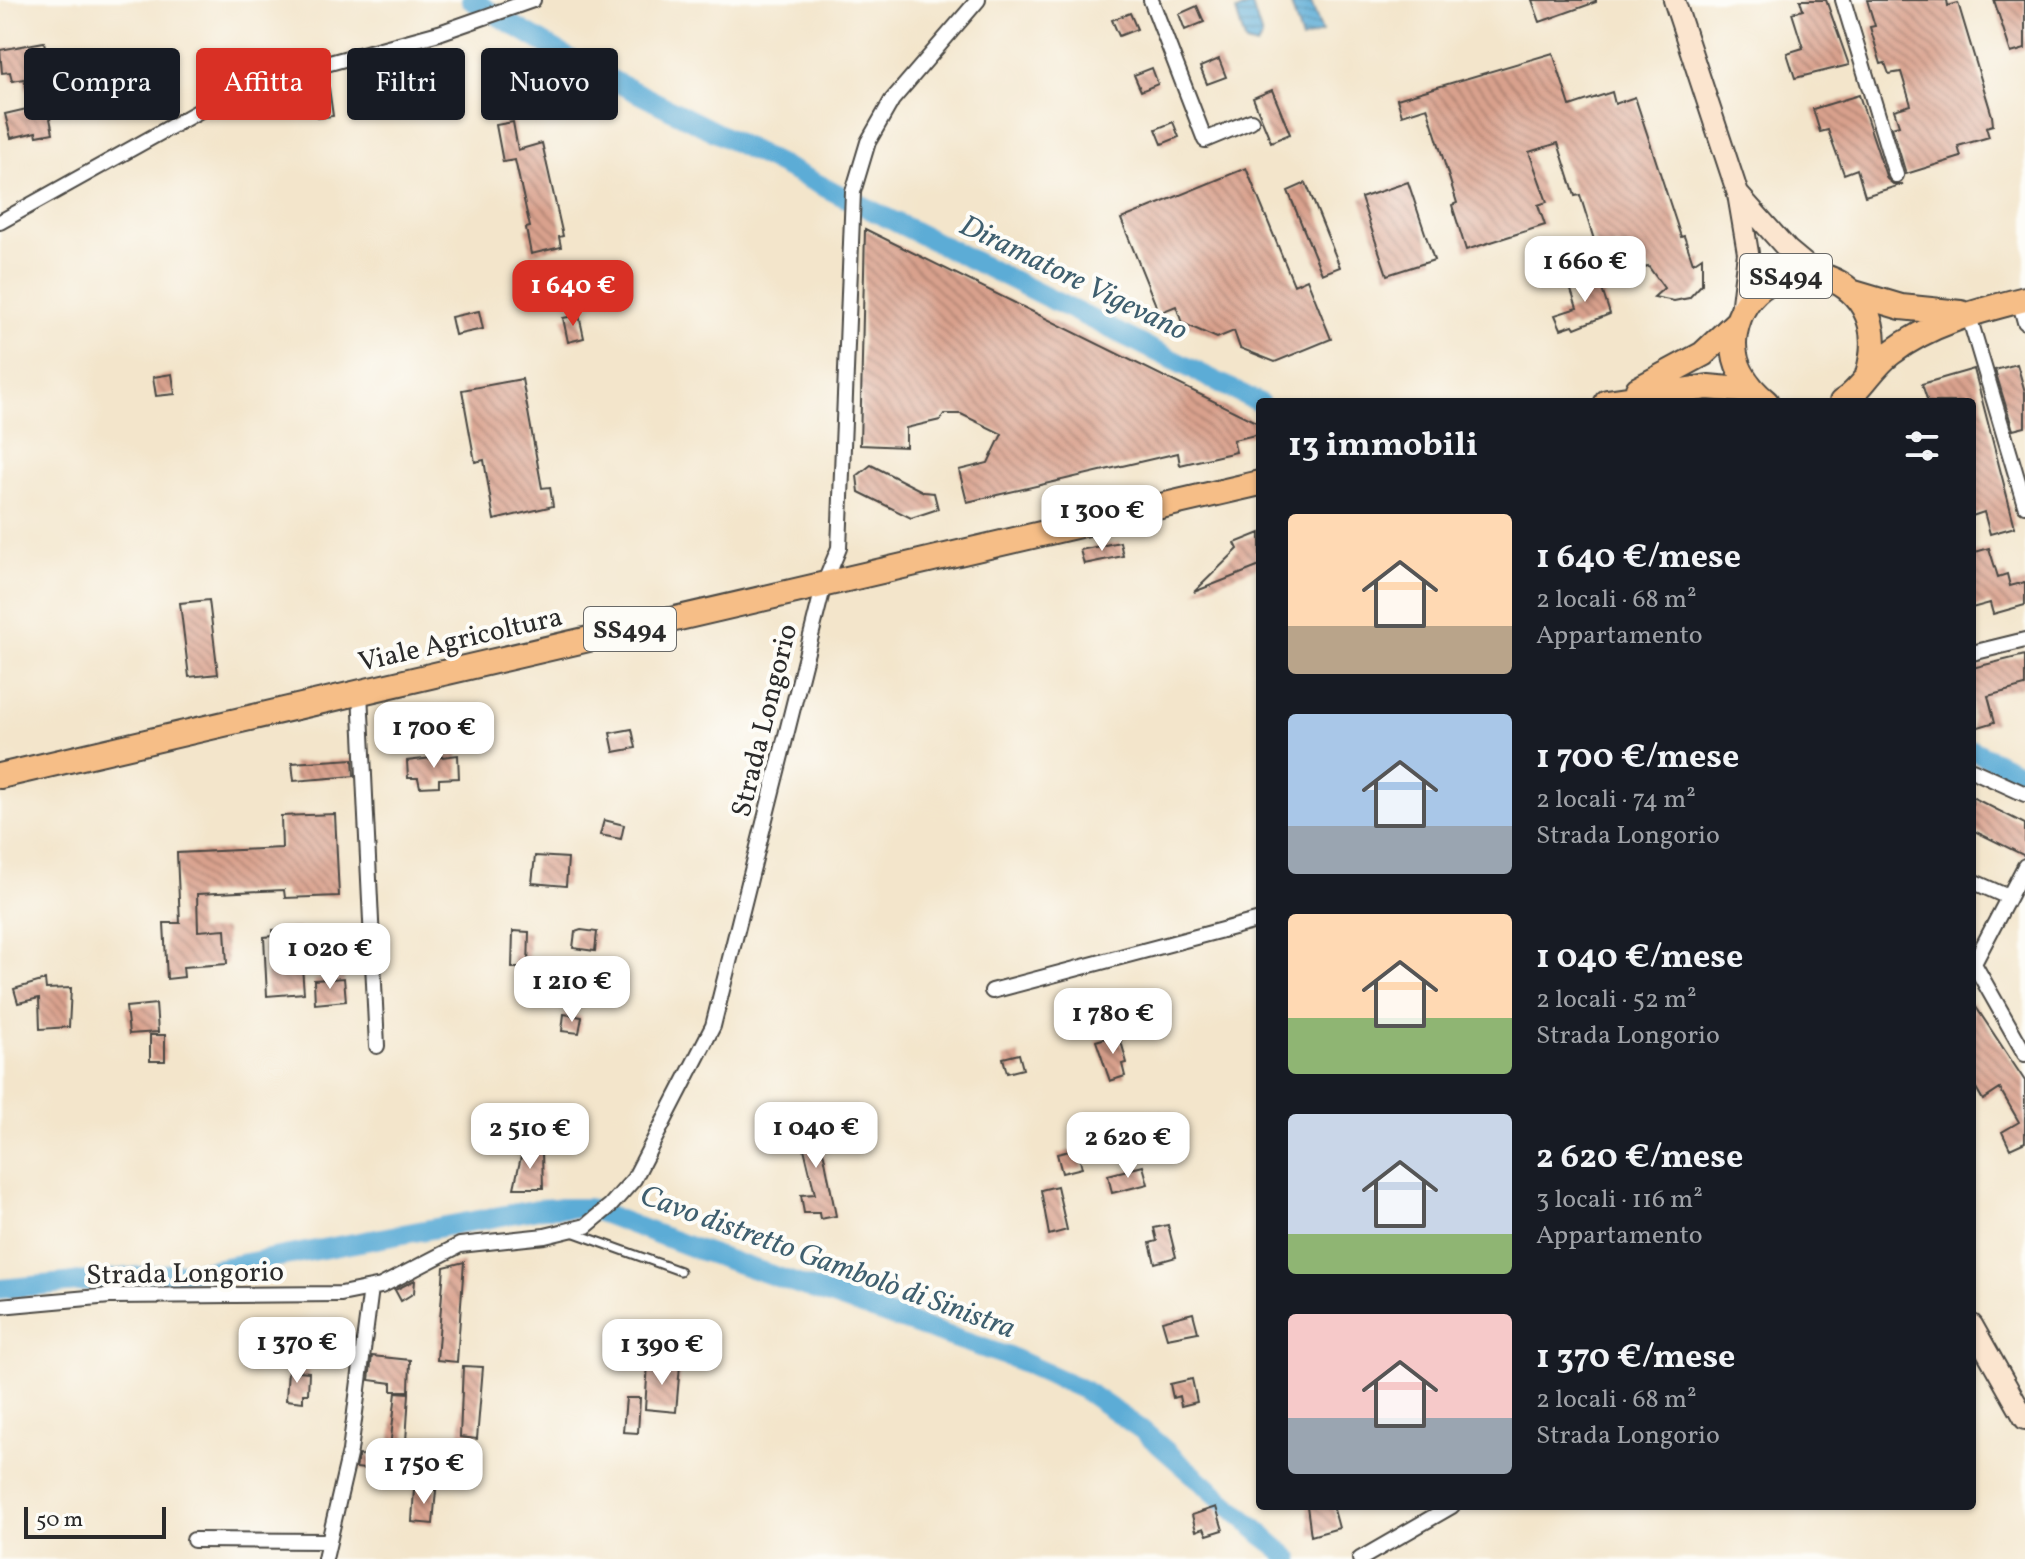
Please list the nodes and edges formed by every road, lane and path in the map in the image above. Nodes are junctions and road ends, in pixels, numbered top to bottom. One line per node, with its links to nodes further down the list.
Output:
1 (533, 0): 9 (street)
2 (978, 0): 22 (street, Strada Longorio)
3 (1151, 0): 6 (street)
4 (1674, 0): 8 (main road)
5 (1843, 0): 7 (street)
6 (1251, 121)
7 (1896, 175)
8 (1738, 194): 10 (main road); 14 (main road)
9 (0, 222)
10 (1818, 275): 11 (main road, SS494); 14 (main road, SS494)
11 (1854, 293): 13 (main road, SS494); 15 (main road, SS494)
12 (2023, 307): 13 (main road, SS494)
13 (1968, 313): 15 (main road, SS494); 21 (street)
14 (1739, 317): 16 (main road, SS494); 17 (main road, SS494)
15 (1868, 374): 19 (main road, SS494)
16 (1759, 396): 18 (main road, SS494)
17 (1618, 398)
18 (1633, 398)
19 (1848, 398)
20 (1256, 484): 22 (main road, Viale Agricoltura / SS494)
21 (2025, 505)
22 (824, 584): 25 (main road, Viale Agricoltura / SS494); 38 (street, Strada Longorio)
23 (2025, 640): 24 (street)
24 (1976, 652)
25 (360, 692): 27 (main road, Viale Agricoltura / SS494); 36 (street)
26 (1976, 772): 28 (street)
27 (0, 776)
28 (2025, 794)
29 (2025, 866): 31 (street)
30 (1976, 883): 31 (street)
31 (2008, 897): 33 (street)
32 (1256, 921): 35 (street)
33 (1976, 960)
34 (1976, 971): 37 (street)
35 (992, 991)
36 (377, 1046)
37 (2025, 1054)
38 (570, 1231): 39 (lane); 40 (street, Strada Longorio)
39 (680, 1271)
40 (371, 1288): 41 (street, Strada Longorio); 46 (street)
41 (0, 1306)
42 (1976, 1332): 43 (main road)
43 (2025, 1419)
44 (1445, 1510): 48 (street)
45 (194, 1540): 46 (street)
46 (329, 1541): 47 (street)
47 (325, 1559)
48 (1360, 1559)

